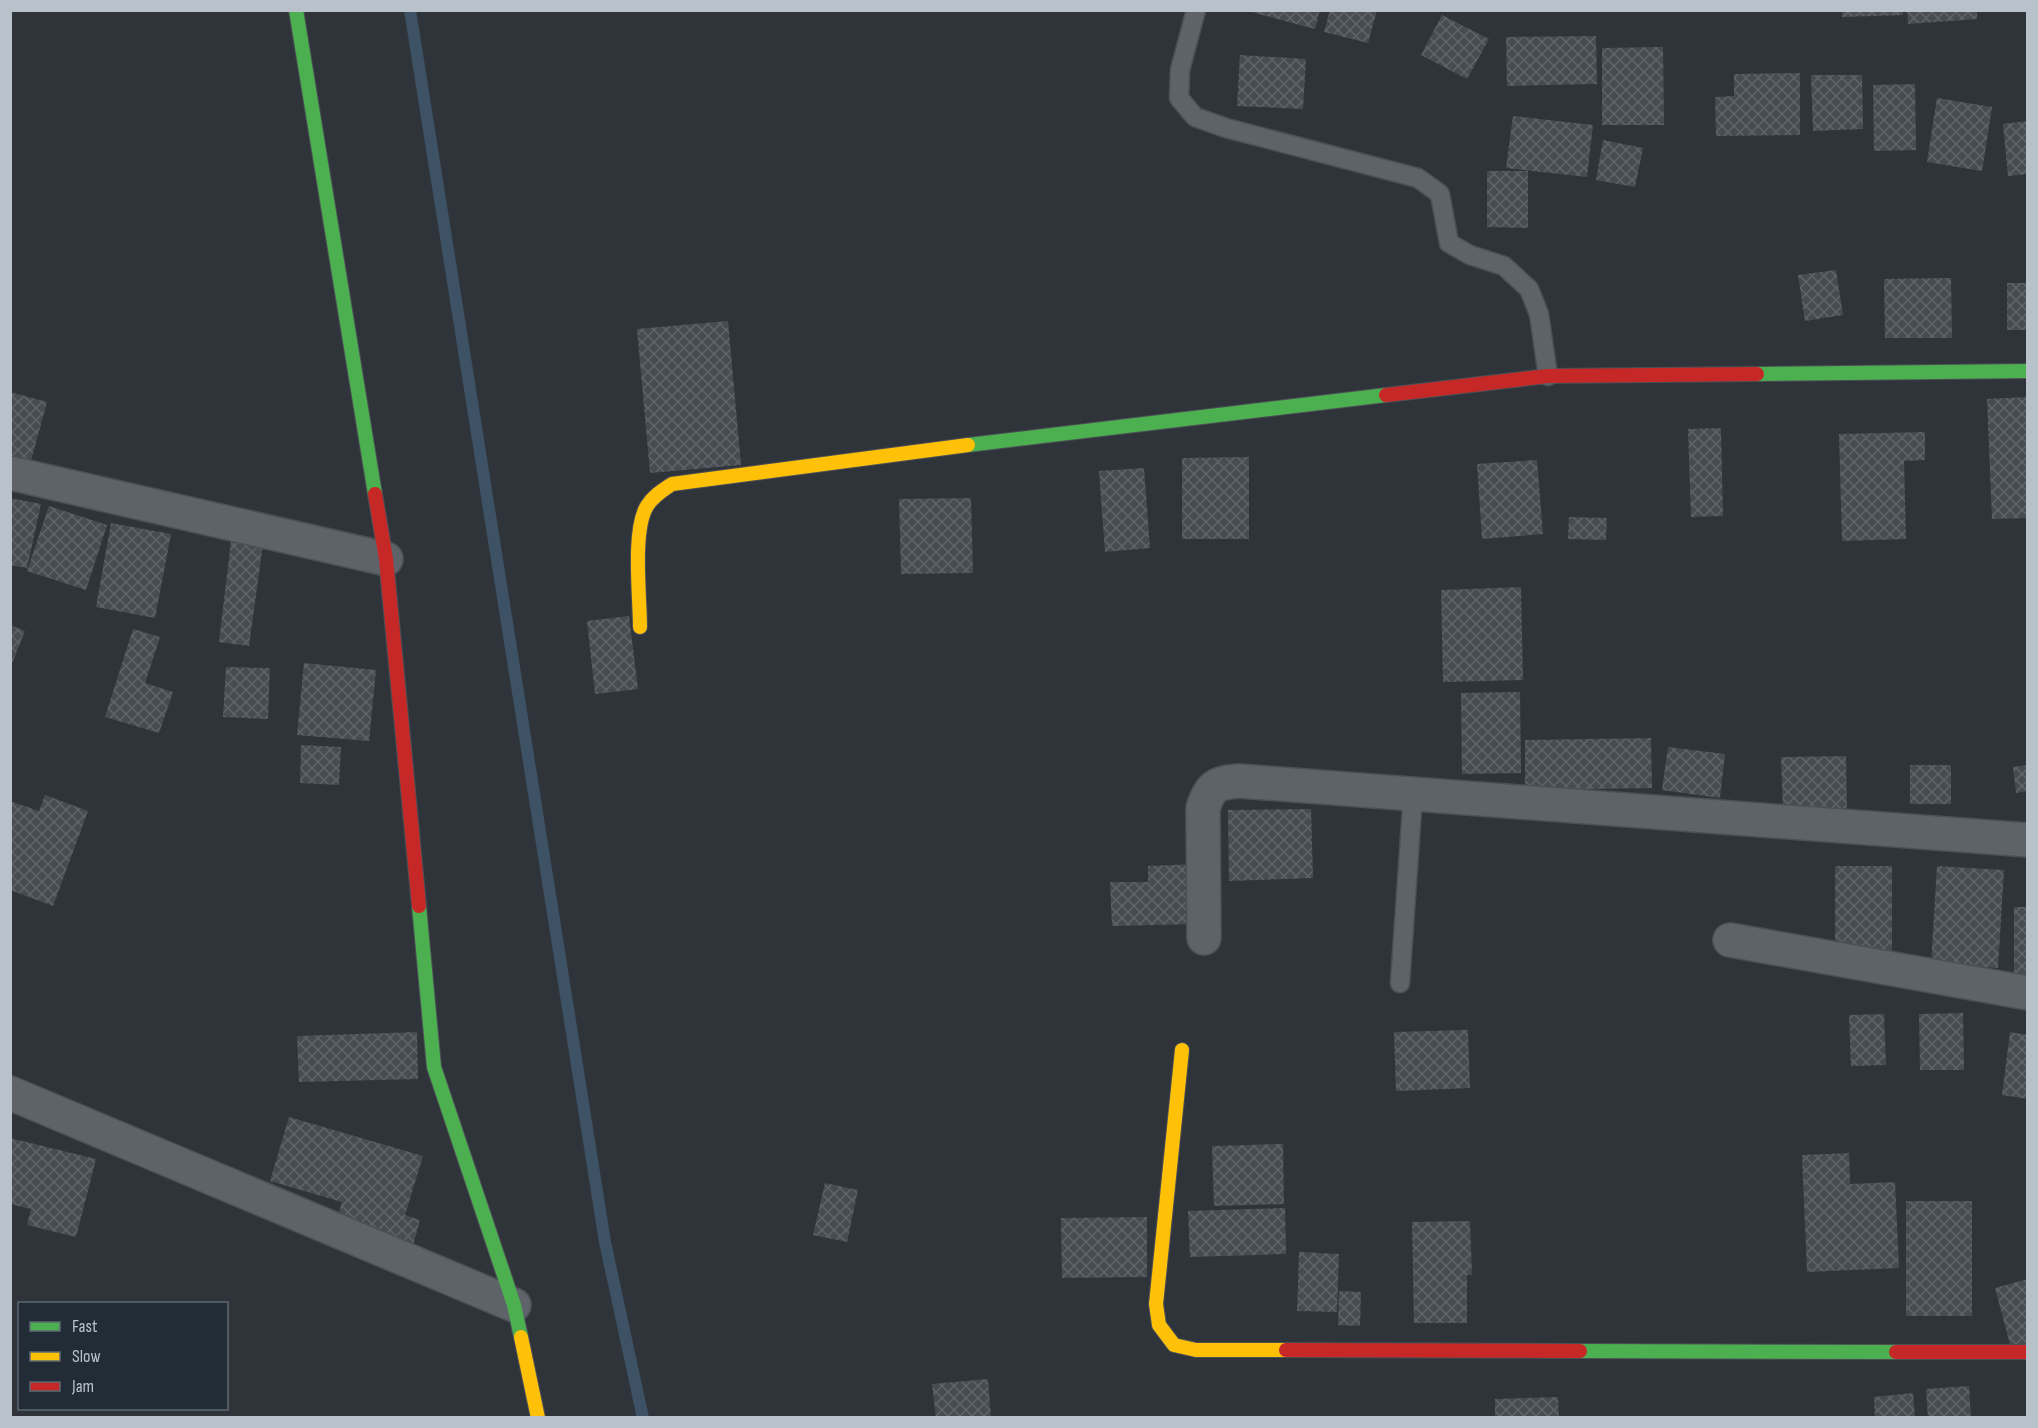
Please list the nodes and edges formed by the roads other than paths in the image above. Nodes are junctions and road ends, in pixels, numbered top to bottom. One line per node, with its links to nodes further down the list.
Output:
1 (296, 10): 6 (street)
2 (1196, 10): 4 (lane)
3 (2028, 371): 4 (street)
4 (1548, 376): 7 (street)
5 (10, 473): 6 (street)
6 (386, 559): 16 (street)
7 (640, 627)
8 (1413, 794): 9 (street); 10 (street); 12 (lane)
9 (2028, 840)
10 (1204, 938)
11 (1730, 940): 13 (street)
12 (1400, 983)
13 (2028, 993)
14 (1182, 1050): 17 (street)
15 (10, 1093): 16 (street)
16 (514, 1305): 18 (street)
17 (2028, 1352)
18 (538, 1418)

